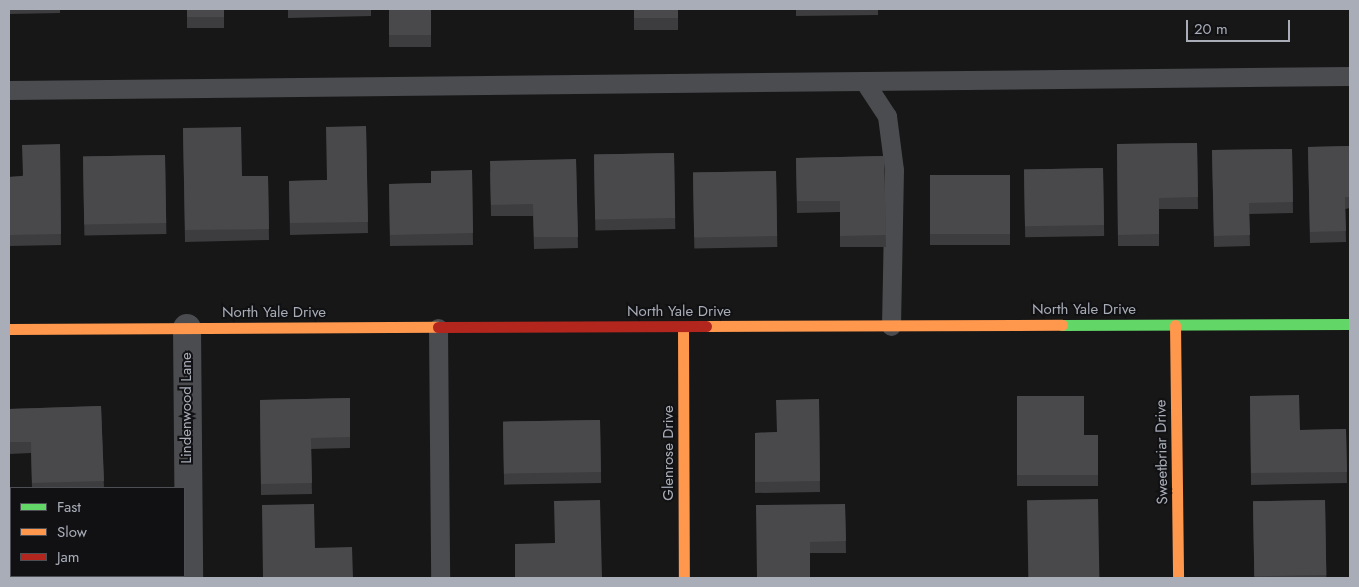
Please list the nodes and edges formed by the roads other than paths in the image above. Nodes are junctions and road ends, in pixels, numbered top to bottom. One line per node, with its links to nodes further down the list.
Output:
1 (1350, 76): 2 (lane)
2 (864, 81): 3 (lane); 6 (lane)
3 (9, 90)
4 (1350, 324): 5 (street, North Yale Drive)
5 (1175, 325): 6 (street, North Yale Drive); 14 (street, Sweetbriar Drive)
6 (891, 326): 7 (street, North Yale Drive)
7 (683, 327): 9 (street, North Yale Drive); 13 (street, Glenrose Drive)
8 (187, 328): 9 (street, North Yale Drive); 10 (street, North Yale Drive); 11 (street, Lindenwood Lane)
9 (438, 328): 12 (lane)
10 (9, 329)
11 (189, 578)
12 (440, 578)
13 (684, 578)
14 (1178, 578)

